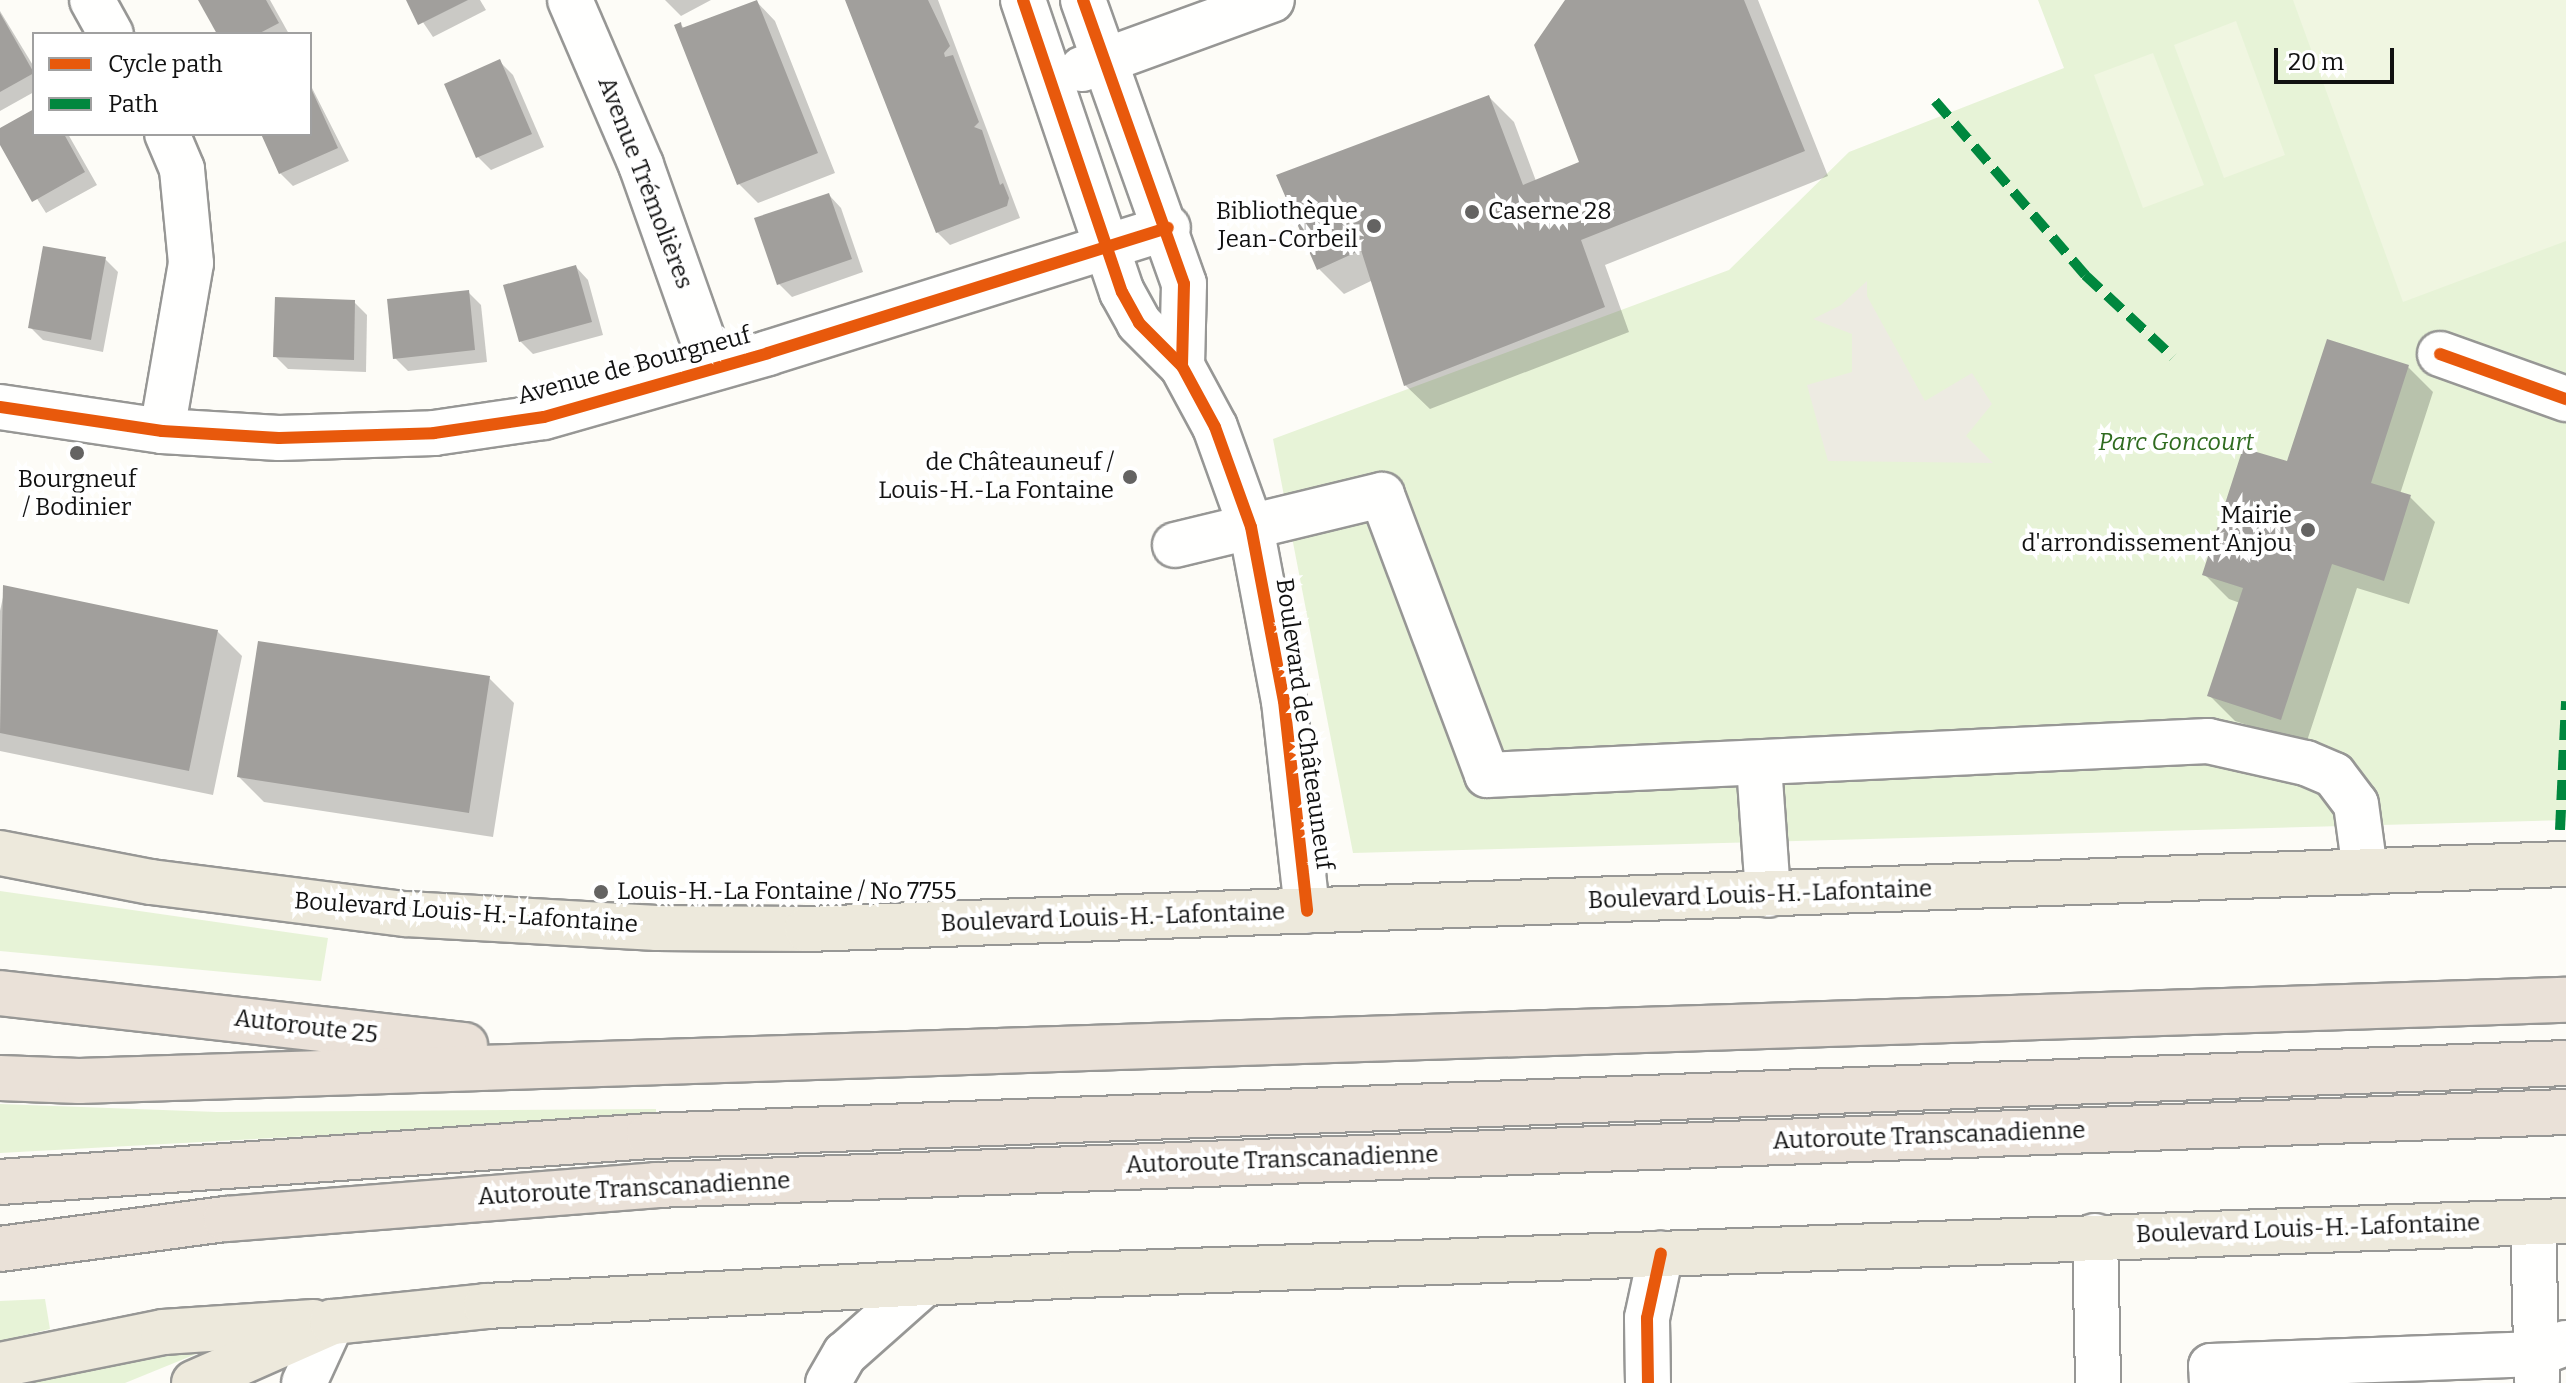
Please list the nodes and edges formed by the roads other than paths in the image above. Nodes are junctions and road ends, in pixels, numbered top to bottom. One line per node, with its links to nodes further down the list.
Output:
1 (92, 0): 6 (street)
2 (570, 0): 14 (street, Avenue Trémolières)
3 (1023, 0): 8 (street, Boulevard de Châteauneuf)
4 (1083, 0): 7 (street, Boulevard de Châteauneuf)
5 (1272, 0): 7 (street)
6 (110, 32)
7 (1108, 60): 8 (street); 10 (street, Boulevard de Châteauneuf)
8 (1053, 79): 11 (street, Boulevard de Châteauneuf)
9 (168, 136): 17 (street)
10 (1168, 228): 11 (street, Avenue de Bourgneuf); 13 (street, Boulevard de Châteauneuf)
11 (1105, 246): 13 (street, Boulevard de Châteauneuf); 14 (street, Avenue de Bourgneuf)
12 (2440, 354): 15 (street)
13 (1182, 366): 18 (street, Boulevard de Châteauneuf)
14 (713, 368): 17 (street, Avenue de Bourgneuf)
15 (2566, 399)
16 (0, 407): 17 (street, Avenue de Bourgneuf)
17 (162, 431)
18 (1251, 527): 19 (street); 20 (street); 25 (street, Boulevard de Châteauneuf)
19 (1175, 545)
20 (1759, 765): 23 (street); 24 (street)
21 (0, 853): 25 (main road, Boulevard Louis-H.-Lafontaine)
22 (2566, 864): 23 (main road, Boulevard Louis-H.-Lafontaine)
23 (2365, 871): 24 (main road, Boulevard Louis-H.-Lafontaine)
24 (1768, 895): 25 (main road, Boulevard Louis-H.-Lafontaine)
25 (1307, 911)
26 (0, 993): 28 (highway, Autoroute 25)
27 (2566, 1000): 28 (highway)
28 (611, 1062): 30 (highway)
29 (2566, 1063): 32 (highway)
30 (0, 1078)
31 (2566, 1112): 35 (highway, Autoroute Transcanadienne)
32 (0, 1182)
33 (2549, 1222): 34 (main road, Boulevard Louis-H.-Lafontaine); 39 (street)
34 (2095, 1236): 36 (main road, Boulevard Louis-H.-Lafontaine); 45 (street)
35 (0, 1249)
36 (1661, 1253): 37 (main road, Boulevard Louis-H.-Lafontaine); 44 (street)
37 (925, 1283): 38 (main road, Boulevard Louis-H.-Lafontaine); 43 (street)
38 (332, 1322): 40 (main road); 41 (main road, Boulevard Louis-H.-Lafontaine); 42 (street)
39 (2547, 1360): 46 (street)
40 (0, 1365)
41 (194, 1383)
42 (304, 1383)
43 (828, 1383)
44 (1648, 1383)
45 (2098, 1383)
46 (2212, 1383)

